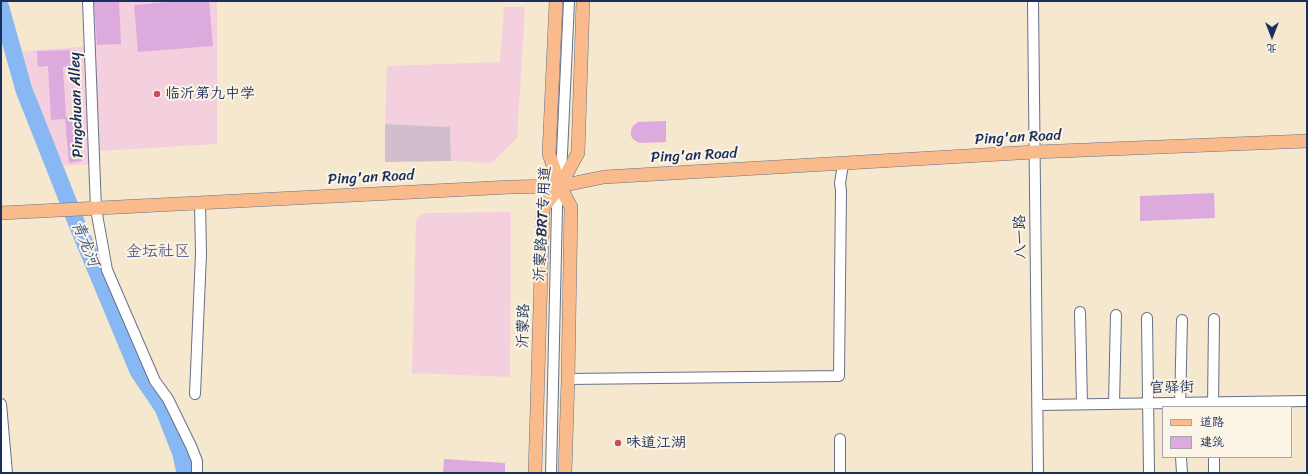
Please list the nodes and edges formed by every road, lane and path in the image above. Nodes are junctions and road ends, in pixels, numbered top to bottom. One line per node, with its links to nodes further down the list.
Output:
1 (88, 1): 11 (street, Pingchuan Alley)
2 (556, 1): 9 (main road)
3 (569, 1): 9 (street, 沂蒙路BRT专用道)
4 (583, 1): 9 (main road, 沂蒙路)
5 (1033, 1): 7 (street, 八一路)
6 (1307, 141): 7 (main road, Ping'an Road)
7 (1035, 152): 8 (main road, Ping'an Road); 25 (street, 八一路)
8 (843, 164): 9 (main road, Ping'an Road); 18 (street)
9 (560, 186): 10 (main road, Ping'an Road); 18 (main road); 33 (main road, 沂蒙路); 34 (street, 沂蒙路BRT专用道)
10 (200, 203): 11 (main road, Ping'an Road); 19 (street)
11 (90, 209): 12 (main road, Ping'an Road); 32 (street, Pingchuan Alley)
12 (1, 213)
13 (1080, 312): 23 (street)
14 (1116, 315): 24 (street)
15 (1147, 318): 21 (street)
16 (1214, 319): 27 (street)
17 (1182, 320): 26 (street)
18 (568, 379): 35 (main road)
19 (195, 394)
20 (1307, 401): 27 (street, 官驿街)
21 (1148, 403): 24 (street, 官驿街); 26 (street, 官驿街); 38 (street)
22 (1, 404): 31 (street)
23 (1082, 404): 24 (street, 官驿街); 25 (street, 官驿街)
24 (1114, 404)
25 (1038, 405): 37 (street, 八一路)
26 (1180, 405): 27 (street, 官驿街)
27 (1213, 405)
28 (840, 439): 36 (street)
29 (1181, 458): 39 (street)
30 (1214, 458): 40 (street)
31 (7, 473)
32 (197, 473)
33 (535, 473)
34 (551, 473)
35 (565, 473)
36 (840, 473)
37 (1038, 473)
38 (1149, 473)
39 (1182, 473)
40 (1214, 473)

